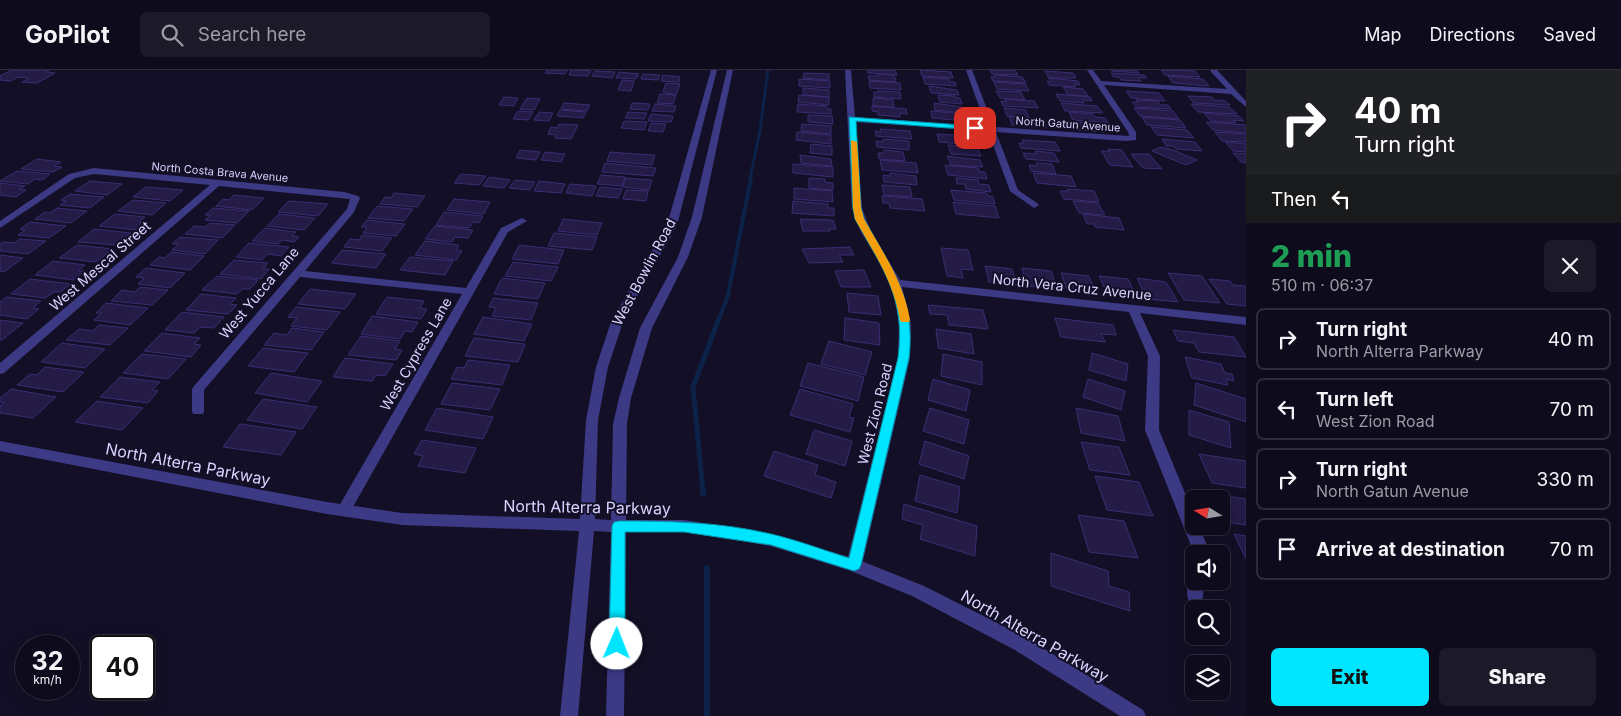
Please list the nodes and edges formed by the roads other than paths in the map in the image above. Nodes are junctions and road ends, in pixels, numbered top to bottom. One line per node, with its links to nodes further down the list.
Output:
1 (714, 70): 26 (street, West Bowlin Road)
2 (730, 70): 27 (street, West Bowlin Road)
3 (848, 70): 10 (street, West Zion Road)
4 (969, 70): 11 (street)
5 (1090, 70): 7 (street)
6 (1214, 70): 8 (street)
7 (1099, 83): 8 (street); 11 (street, North Gatun Avenue)
8 (1233, 92): 9 (street)
9 (1246, 105)
10 (852, 119): 11 (street, North Gatun Avenue); 18 (street, West Zion Road)
11 (992, 129): 14 (street)
12 (217, 183): 13 (street, North Costa Brava Avenue); 16 (street, North Costa Brava Avenue); 22 (street, West Mescal Street)
13 (355, 198): 17 (street, West Yucca Lane)
14 (1034, 205)
15 (522, 221): 19 (street, West Cypress Lane)
16 (1, 223)
17 (296, 273): 19 (street); 23 (street, West Yucca Lane)
18 (896, 283): 20 (street, North Vera Cruz Avenue); 29 (street, West Zion Road)
19 (468, 291): 25 (street, West Cypress Lane)
20 (1133, 309): 21 (street, North Vera Cruz Avenue); 28 (street)
21 (1246, 321)
22 (0, 370)
23 (198, 411)
24 (0, 446): 25 (street, North Alterra Parkway)
25 (344, 510): 26 (street, North Alterra Parkway)
26 (587, 525): 27 (street, North Alterra Parkway); 30 (street, West Bowlin Road)
27 (619, 526): 29 (street, North Alterra Parkway); 31 (street, West Bowlin Road)
28 (1199, 545)
29 (854, 565): 32 (street, North Alterra Parkway)
30 (569, 716)
31 (615, 716)
32 (1137, 716)

